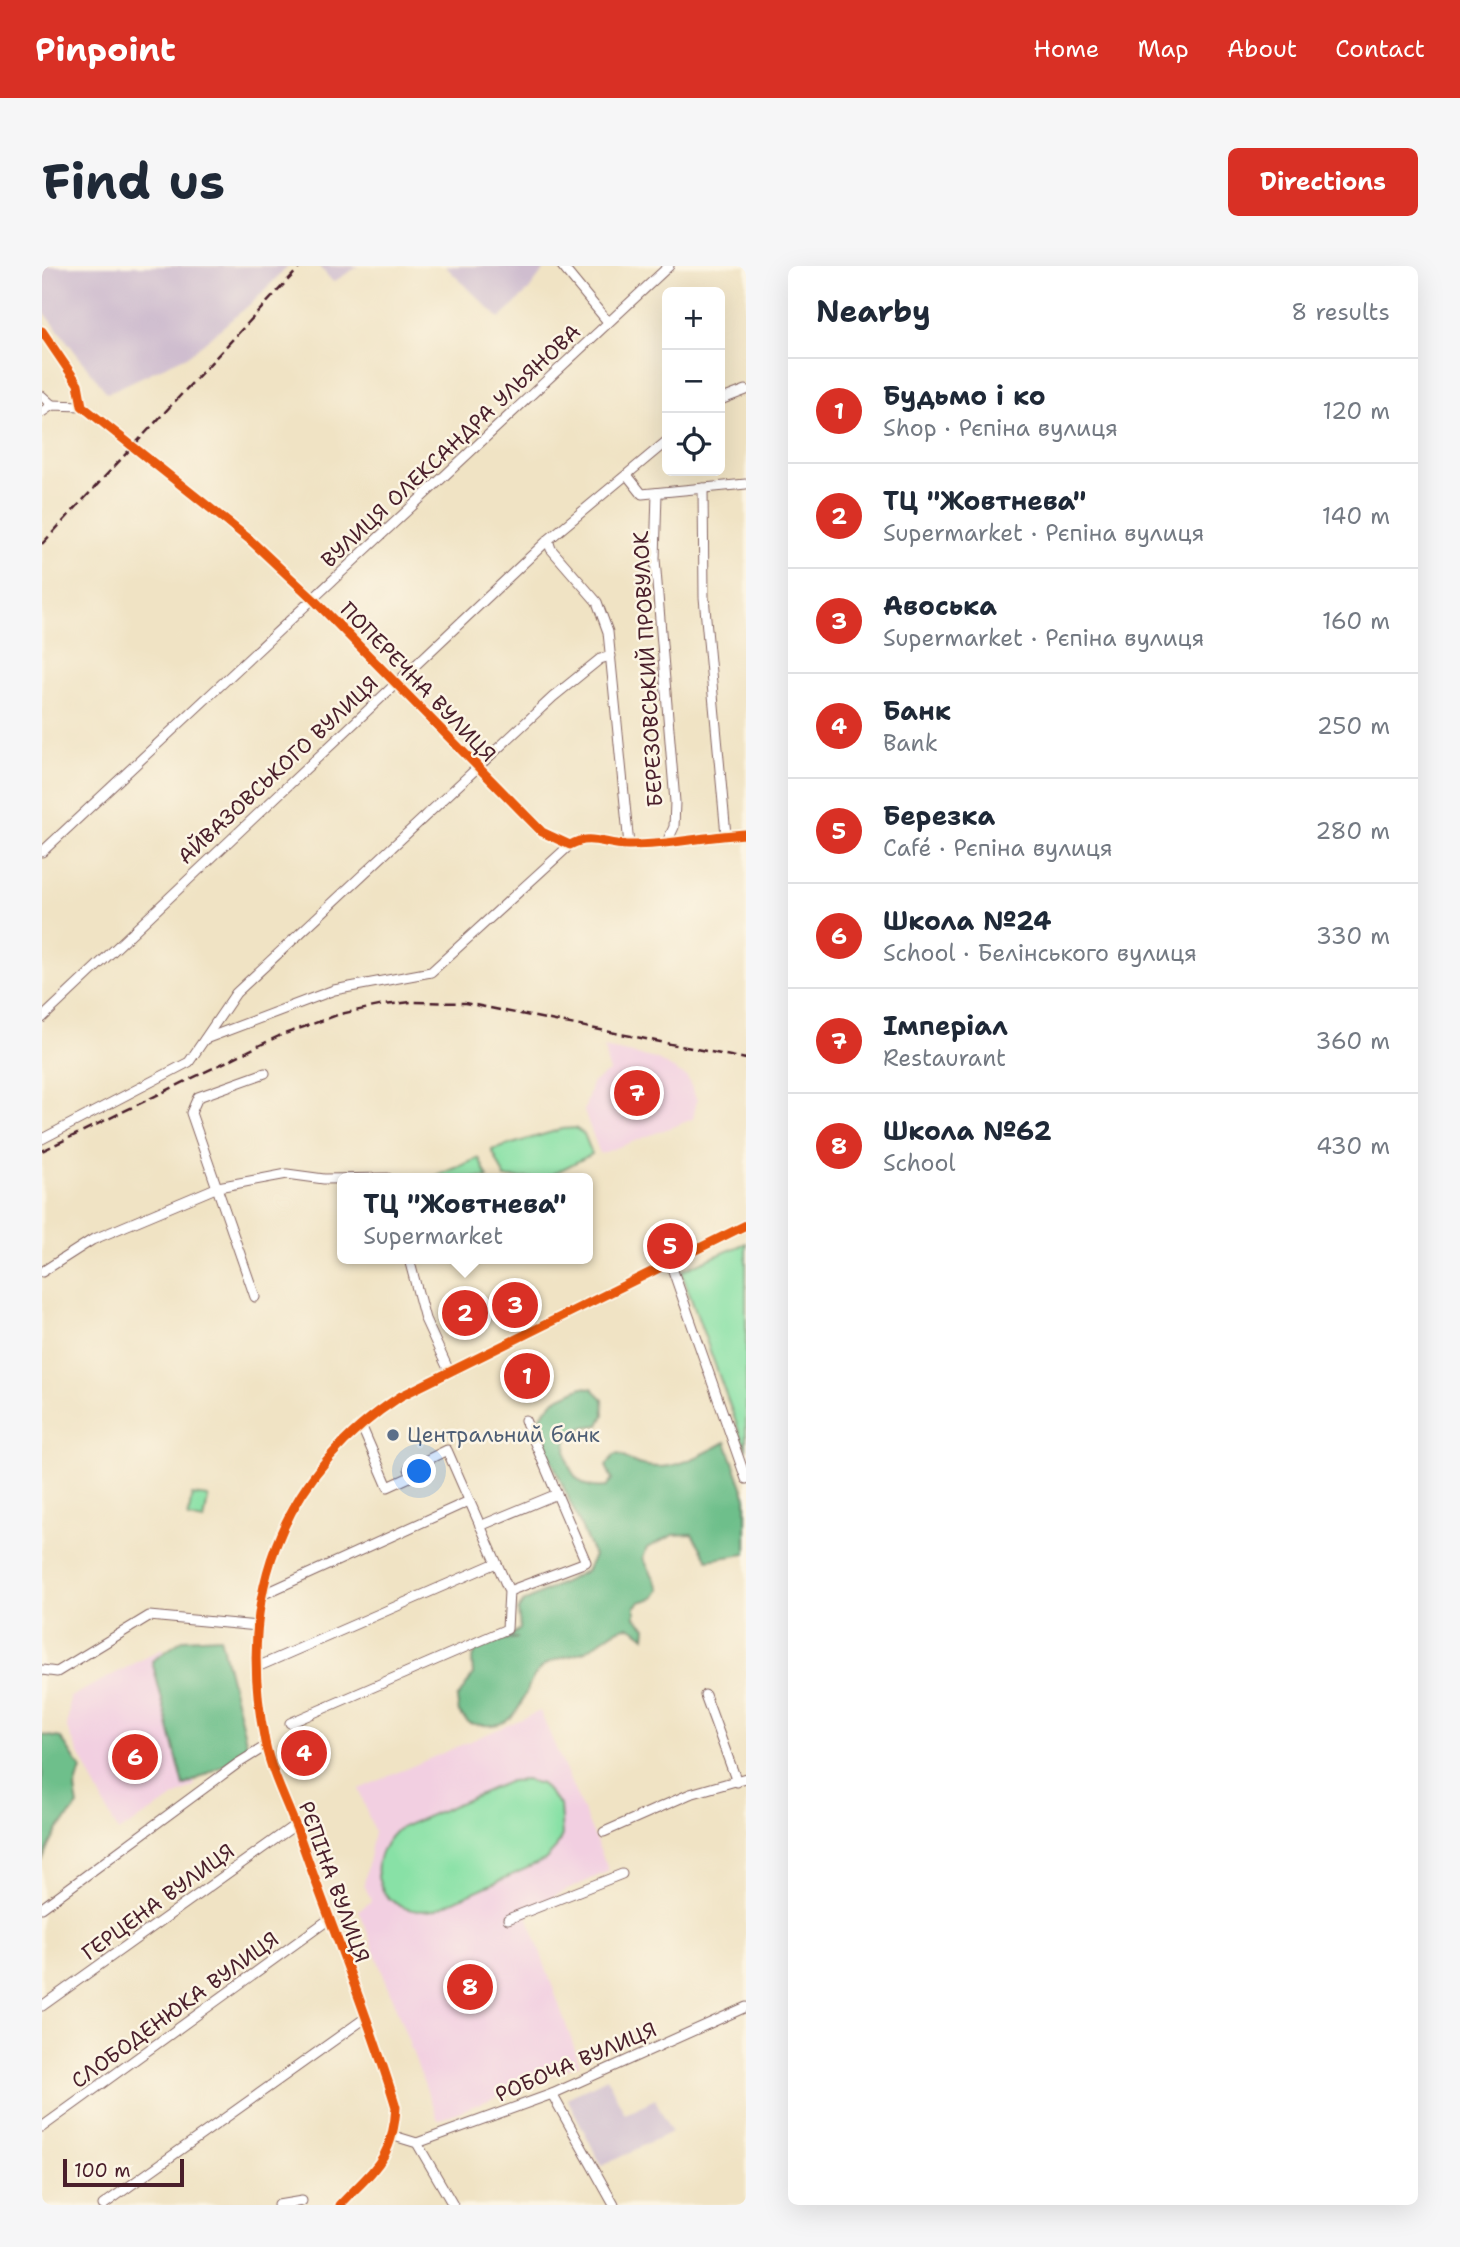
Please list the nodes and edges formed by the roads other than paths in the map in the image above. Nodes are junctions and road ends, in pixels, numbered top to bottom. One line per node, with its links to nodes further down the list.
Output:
1 (562, 266): 3 (street)
2 (669, 266): 3 (street, ВУЛИЦЯ ОЛЕКСАНДРА УЛЬЯНОВА)
3 (608, 322): 17 (street, ВУЛИЦЯ ОЛЕКСАНДРА УЛЬЯНОВА)
4 (42, 331): 9 (street)
5 (746, 390): 7 (street)
6 (42, 396): 8 (street)
7 (725, 398)
8 (52, 405): 9 (street); 10 (street)
9 (82, 407): 17 (street, ПОПЕРЕЧНА ВУЛИЦЯ)
10 (42, 412)
11 (662, 445): 12 (street, АЙВАЗОВСЬКОГО ВУЛИЦЯ)
12 (627, 475): 15 (street); 16 (street, АЙВАЗОВСЬКОГО ВУЛИЦЯ)
13 (746, 484): 14 (street)
14 (703, 488): 15 (street); 22 (street)
15 (657, 493): 23 (street, БЕРЕЗОВСЬКИЙ ПРОВУЛОК)
16 (548, 540): 18 (street); 19 (street, АЙВАЗОВСЬКОГО ВУЛИЦЯ)
17 (313, 599): 19 (street, ПОПЕРЕЧНА ВУЛИЦЯ); 26 (street, ВУЛИЦЯ ОЛЕКСАНДРА УЛЬЯНОВА)
18 (611, 656): 20 (street); 25 (street)
19 (395, 685): 20 (street, ПОПЕРЕЧНА ВУЛИЦЯ); 27 (street, АЙВАЗОВСЬКОГО ВУЛИЦЯ)
20 (478, 770): 24 (street, ПОПЕРЕЧНА ВУЛИЦЯ); 28 (street)
21 (746, 834): 22 (street)
22 (726, 835): 23 (street)
23 (667, 842): 25 (street)
24 (570, 845): 25 (street); 28 (street)
25 (629, 845)
26 (42, 852)
27 (42, 1018)
28 (205, 1039): 30 (street)
29 (265, 1073): 32 (street)
30 (42, 1139)
31 (337, 1179): 32 (street)
32 (217, 1188): 36 (street); 37 (street)
33 (744, 1228): 35 (street, РЄПІНА ВУЛИЦЯ)
34 (410, 1264): 38 (street)
35 (671, 1265): 38 (street, РЄПІНА ВУЛИЦЯ); 41 (street)
36 (42, 1272)
37 (255, 1297)
38 (449, 1371): 40 (street, РЄПІНА ВУЛИЦЯ)
39 (525, 1420): 42 (street)
40 (361, 1426): 43 (street); 47 (street, РЄПІНА ВУЛИЦЯ)
41 (746, 1479)
42 (557, 1494): 44 (street); 46 (street)
43 (469, 1502): 44 (street); 47 (street)
44 (480, 1526): 45 (street)
45 (496, 1563): 46 (street); 49 (street)
46 (509, 1591): 52 (street)
47 (262, 1595): 48 (street, РЄПІНА ВУЛИЦЯ)
48 (258, 1626): 49 (street, РЄПІНА ВУЛИЦЯ); 50 (street)
49 (257, 1668): 53 (street, РЄПІНА ВУЛИЦЯ)
50 (42, 1670)
51 (705, 1695): 54 (street)
52 (290, 1723)
53 (266, 1746): 55 (street, РЄПІНА ВУЛИЦЯ); 58 (street)
54 (742, 1780): 56 (street)
55 (295, 1825): 60 (street, РЄПІНА ВУЛИЦЯ); 61 (street, ГЕРЦЕНА ВУЛИЦЯ)
56 (604, 1832)
57 (622, 1874): 59 (street)
58 (42, 1908)
59 (508, 1919)
60 (328, 1920): 63 (street, РЄПІНА ВУЛИЦЯ); 65 (street, СЛОБОДЕНЮКА ВУЛИЦЯ)
61 (42, 2006)
62 (746, 2007): 64 (street, РОБОЧА ВУЛИЦЯ)
63 (364, 2019): 66 (street, РЄПІНА ВУЛИЦЯ); 69 (street)
64 (552, 2094): 67 (street, РОБОЧА ВУЛИЦЯ); 73 (street)
65 (42, 2127)
66 (394, 2136): 67 (street); 71 (street)
67 (417, 2143): 72 (street)
68 (302, 2201): 70 (street)
69 (103, 2205)
70 (278, 2205)
71 (340, 2205)
72 (453, 2205)
73 (614, 2205)

